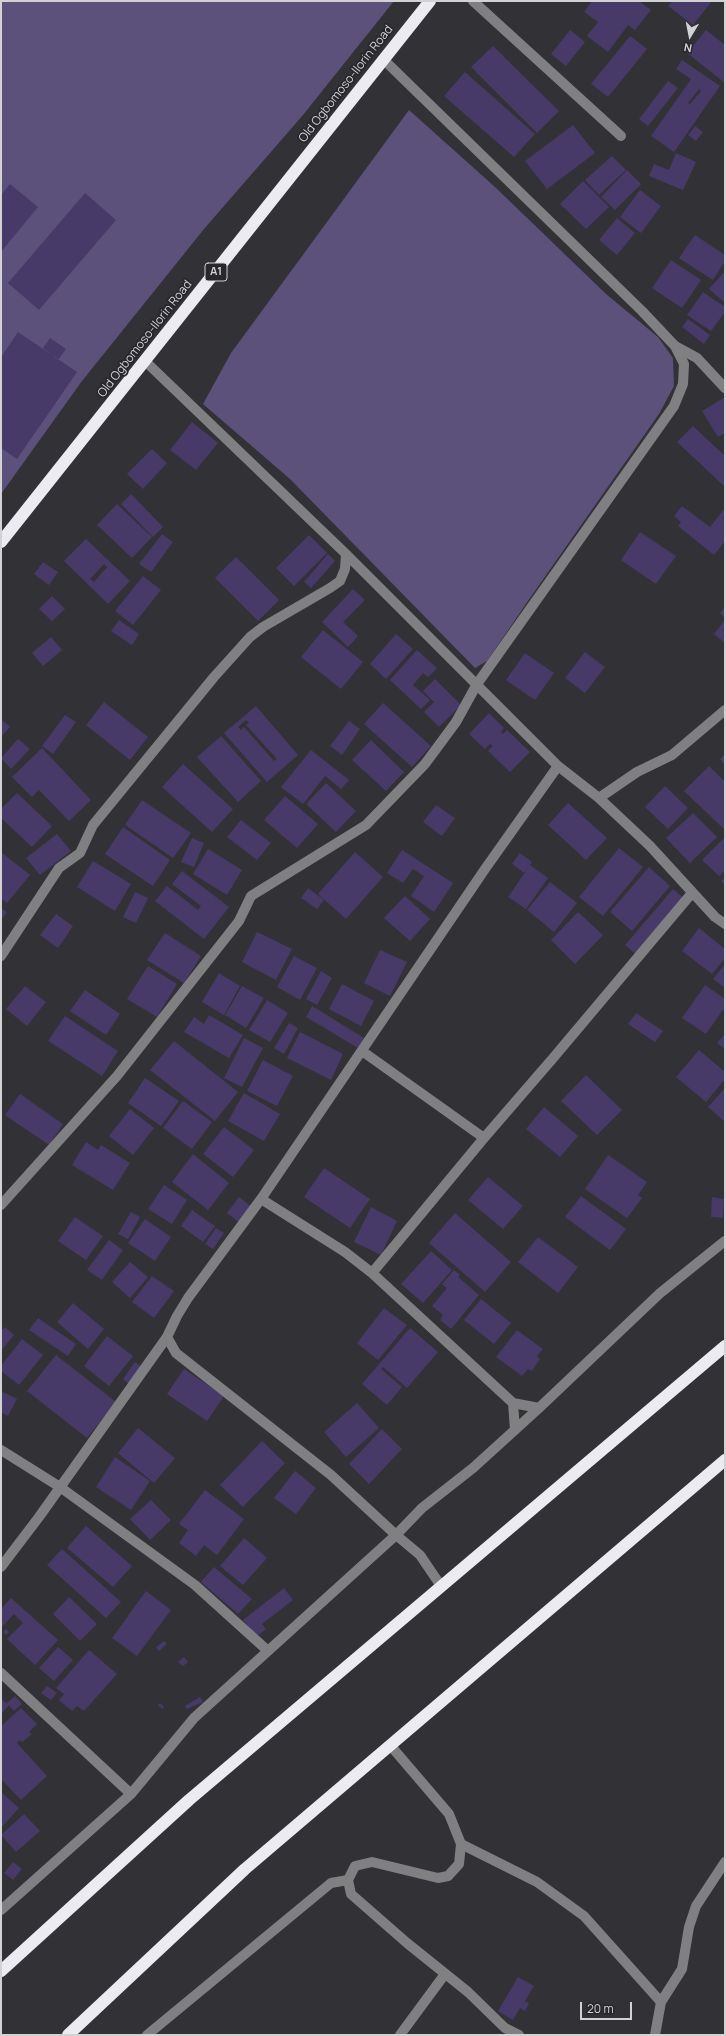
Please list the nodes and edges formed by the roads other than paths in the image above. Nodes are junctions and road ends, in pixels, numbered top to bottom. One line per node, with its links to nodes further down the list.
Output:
1 (430, 1): 3 (highway, Old Ogbomoso-Ilorin Road / A1)
2 (473, 1): 4 (street)
3 (383, 59): 5 (street); 6 (highway, Old Ogbomoso-Ilorin Road / A1)
4 (621, 136)
5 (675, 346): 7 (street); 10 (street)
6 (145, 361): 8 (highway, Old Ogbomoso-Ilorin Road / A1); 9 (street)
7 (725, 388)
8 (1, 542)
9 (346, 554): 10 (street); 16 (street)
10 (478, 684): 12 (street); 20 (street)
11 (725, 710): 13 (street)
12 (558, 766): 13 (street); 17 (street)
13 (599, 798): 14 (street)
14 (692, 893): 15 (street); 18 (street)
15 (725, 924)
16 (1, 956)
17 (362, 1051): 18 (street); 19 (street)
18 (484, 1138): 22 (street)
19 (261, 1199): 22 (street); 23 (street)
20 (1, 1204)
21 (725, 1241): 26 (street)
22 (372, 1274): 25 (street)
23 (167, 1337): 30 (street); 31 (street)
24 (725, 1346): 33 (highway)
25 (513, 1403): 26 (street); 27 (street)
26 (539, 1408): 27 (street)
27 (515, 1430): 31 (street)
28 (1, 1450): 30 (street)
29 (725, 1460): 36 (highway)
30 (60, 1487): 32 (street); 34 (street)
31 (396, 1535): 33 (street); 34 (street)
32 (1, 1567)
33 (442, 1586): 42 (highway)
34 (268, 1651): 37 (street)
35 (1, 1673): 37 (street)
36 (390, 1745): 38 (street); 45 (highway)
37 (131, 1794): 41 (street)
38 (461, 1844): 40 (street); 44 (street)
39 (725, 1862): 44 (street)
40 (348, 1880): 43 (street); 46 (street)
41 (1, 1910)
42 (1, 1971)
43 (445, 1974): 47 (street); 48 (street)
44 (661, 2002): 49 (street)
45 (68, 2035)
46 (147, 2035)
47 (400, 2035)
48 (519, 2035)
49 (655, 2035)

